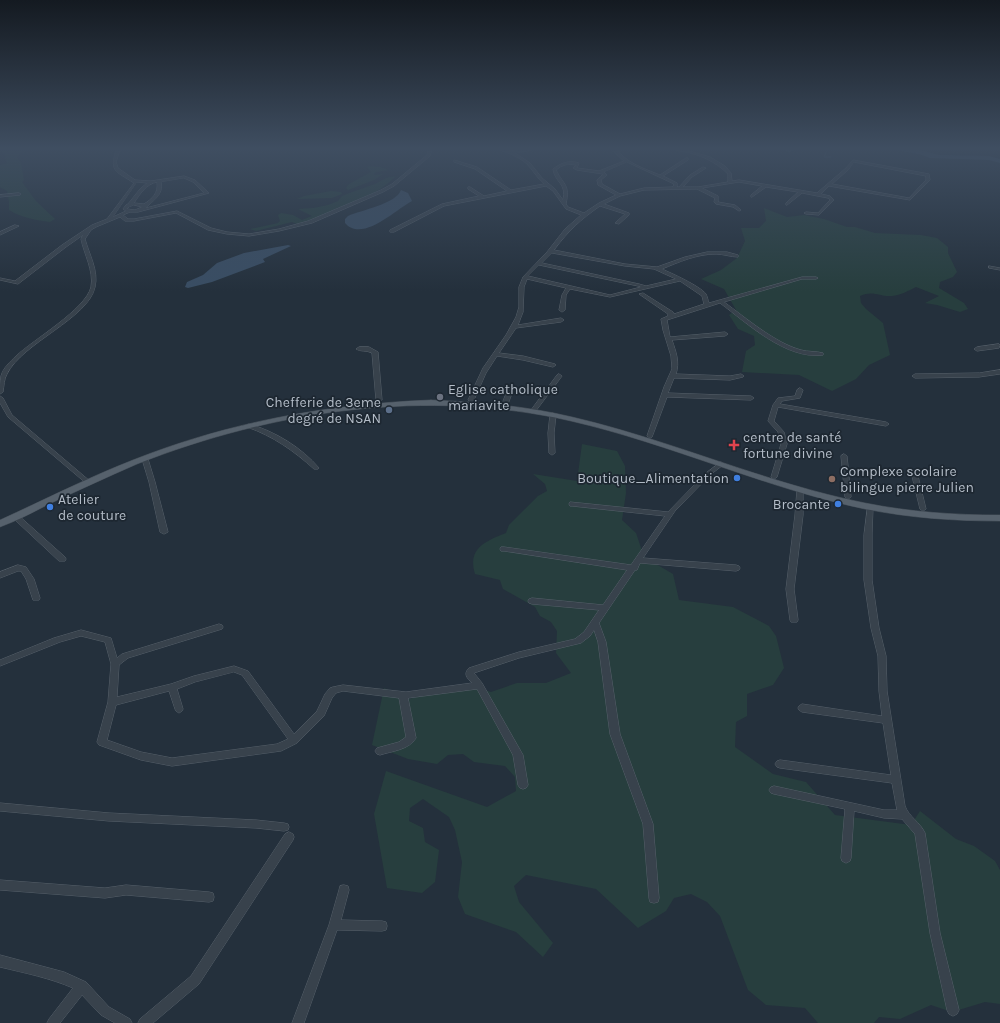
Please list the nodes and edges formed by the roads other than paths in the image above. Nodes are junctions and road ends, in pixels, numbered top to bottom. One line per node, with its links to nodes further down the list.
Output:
1 (12, 195): 17 (street)
2 (126, 195): 29 (street)
3 (138, 195): 21 (street)
4 (158, 195): 23 (street)
5 (199, 195): 23 (street)
6 (374, 195): 28 (street)
7 (479, 195): 18 (street)
8 (493, 195): 18 (street)
9 (556, 195): 22 (street)
10 (565, 195): 22 (street)
11 (618, 195): 19 (street)
12 (712, 195): 24 (street)
13 (799, 195): 20 (street)
14 (821, 195): 26 (street)
15 (885, 195): 16 (street)
16 (914, 195)
17 (0, 196)
18 (483, 197): 33 (street)
19 (600, 204): 27 (street); 30 (street)
20 (787, 204)
21 (130, 205): 23 (street); 25 (street)
22 (564, 205): 27 (street)
23 (142, 208): 25 (street)
24 (738, 210)
25 (130, 211): 28 (street)
26 (806, 213)
27 (584, 214): 35 (street)
28 (120, 215): 29 (street)
29 (109, 219): 32 (street)
30 (617, 223)
31 (17, 226): 34 (street)
32 (89, 230): 43 (street); 69 (street)
33 (392, 232)
34 (0, 234)
35 (551, 251): 37 (street); 39 (street)
36 (736, 256): 39 (street)
37 (539, 264): 41 (street); 46 (street)
38 (991, 267): 40 (street)
39 (657, 269): 44 (street)
40 (1000, 269)
41 (525, 278): 45 (street); 53 (street)
42 (816, 278): 48 (street)
43 (0, 279)
44 (679, 280): 46 (street); 49 (street)
45 (570, 286): 46 (street); 50 (street)
46 (646, 288)
47 (641, 294): 51 (street)
48 (720, 302): 49 (street); 60 (street)
49 (707, 304): 51 (street)
50 (562, 310)
51 (671, 316): 55 (street)
52 (561, 320): 53 (street)
53 (513, 327): 59 (street)
54 (725, 334): 55 (street)
55 (670, 339): 64 (street)
56 (999, 346): 58 (street)
57 (359, 349): 73 (street)
58 (977, 349)
59 (496, 354): 61 (street); 74 (street)
60 (821, 354)
61 (553, 365)
62 (1000, 372): 66 (street)
63 (559, 376): 77 (street)
64 (674, 376): 65 (street); 70 (street)
65 (741, 376)
66 (915, 376)
67 (511, 388): 75 (street)
68 (800, 390): 76 (street)
69 (0, 392)
70 (665, 395): 72 (street); 81 (street)
71 (0, 398): 89 (street)
72 (752, 398)
73 (379, 400): 74 (main road); 89 (main road)
74 (470, 400): 75 (main road)
75 (506, 404): 77 (main road)
76 (776, 405): 79 (street); 88 (street)
77 (535, 410): 78 (main road); 80 (main road); 81 (main road)
78 (554, 415): 82 (street); 85 (main road)
79 (886, 424)
80 (249, 426): 84 (main road); 86 (street)
81 (650, 436): 88 (main road)
82 (552, 453)
83 (844, 456): 91 (street)
84 (145, 459): 89 (main road); 101 (street)
85 (721, 464): 90 (main road); 96 (street)
86 (316, 468)
87 (915, 476): 94 (street)
88 (774, 477): 91 (main road)
89 (87, 482): 97 (main road); 98 (main road)
90 (800, 490): 93 (main road); 110 (street)
91 (848, 497): 94 (main road)
92 (572, 504): 96 (street)
93 (870, 507): 99 (main road); 121 (street)
94 (923, 510): 95 (main road)
95 (1000, 512)
96 (669, 514): 104 (street)
97 (16, 517): 100 (main road); 103 (street)
98 (0, 518)
99 (1000, 518)
100 (0, 524)
101 (164, 532)
102 (504, 550): 104 (street)
103 (62, 559)
104 (636, 564): 105 (street); 109 (street)
105 (736, 568)
106 (0, 575): 107 (street)
107 (36, 598)
108 (532, 601): 109 (street)
109 (604, 608): 111 (street)
110 (794, 620)
111 (595, 623): 115 (street); 135 (street)
112 (219, 627): 114 (street)
113 (0, 663): 114 (street)
114 (115, 664): 118 (street)
115 (479, 685): 117 (street); 126 (street)
116 (172, 687): 118 (street); 120 (street); 122 (street)
117 (403, 694): 122 (street); 123 (street)
118 (112, 702): 122 (street)
119 (802, 708): 121 (street)
120 (179, 709)
121 (888, 720): 125 (street)
122 (294, 740)
123 (380, 750)
124 (780, 764): 125 (street)
125 (896, 780): 130 (street)
126 (523, 785)
127 (774, 790): 128 (street)
128 (850, 806): 130 (street); 131 (street)
129 (0, 807): 143 (street)
130 (904, 815): 140 (street)
131 (846, 858)
132 (0, 885): 134 (street)
133 (344, 890): 136 (street)
134 (209, 897)
135 (654, 898)
136 (334, 925): 137 (street); 144 (street)
137 (382, 926)
138 (0, 961): 139 (street)
139 (82, 986): 141 (street); 142 (street)
140 (953, 1010)
141 (53, 1023)
142 (126, 1023)
143 (144, 1023)
144 (298, 1023)

